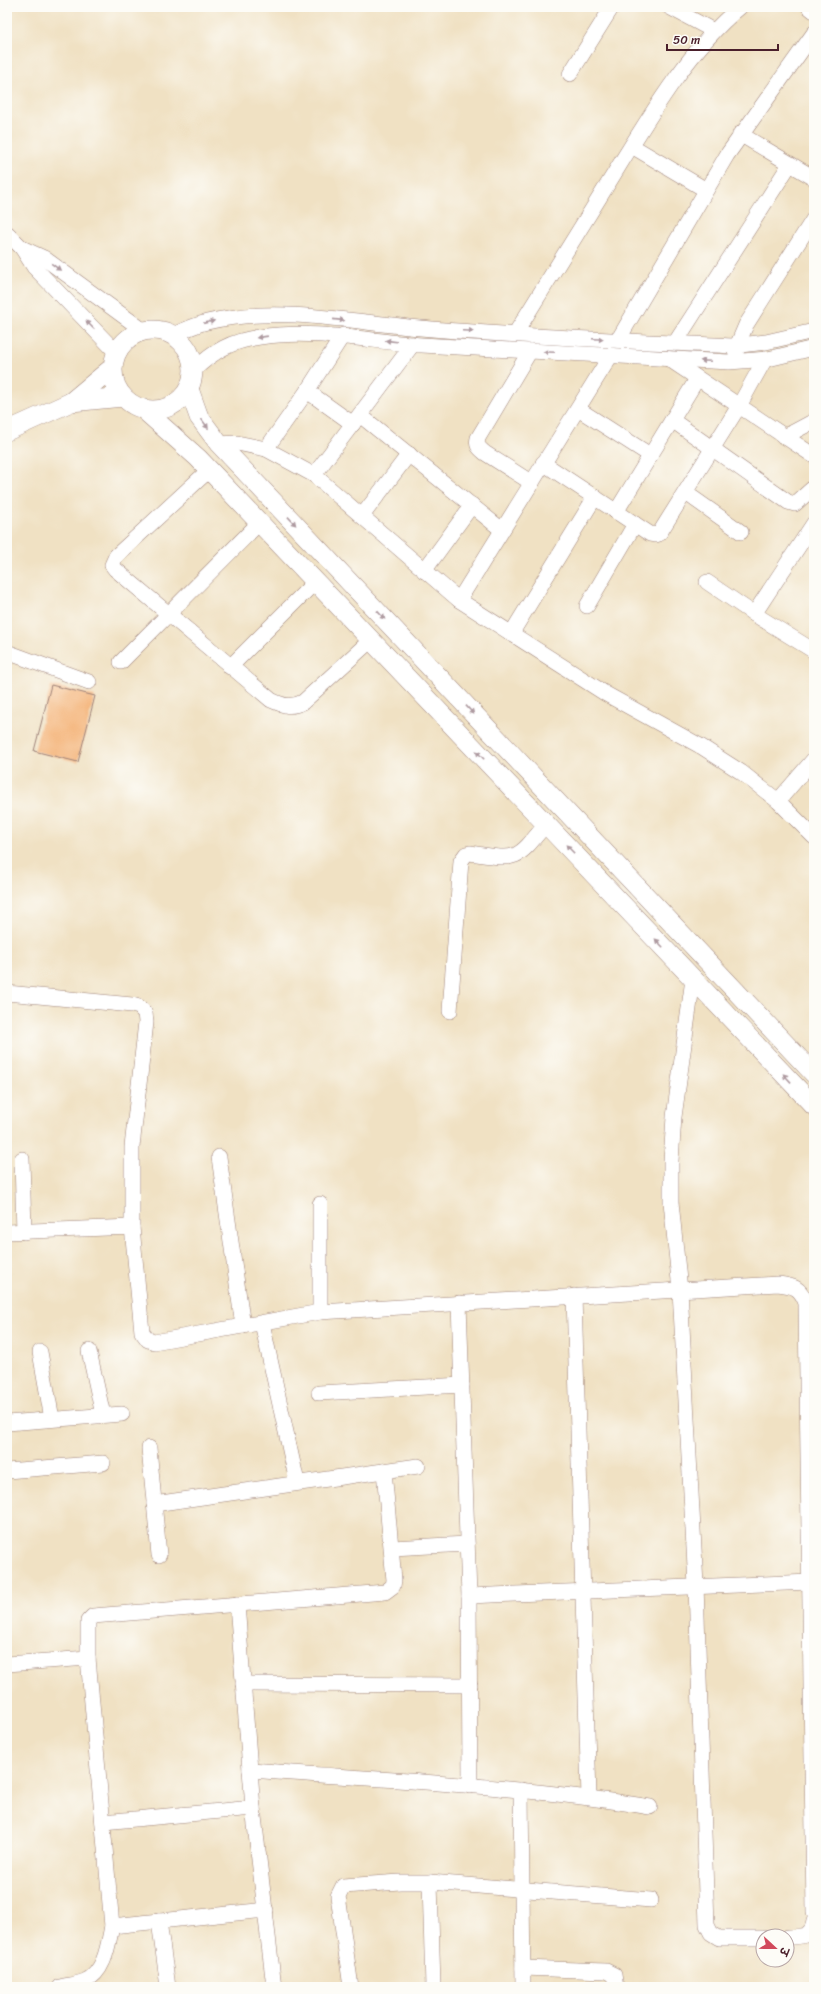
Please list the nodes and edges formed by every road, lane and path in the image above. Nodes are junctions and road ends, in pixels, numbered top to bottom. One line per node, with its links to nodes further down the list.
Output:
1 (612, 7): 8 (street)
2 (669, 7): 6 (street)
3 (740, 7): 6 (street)
4 (808, 7): 5 (street)
5 (814, 11)
6 (714, 31): 10 (street)
7 (814, 33): 9 (street)
8 (570, 74)
9 (740, 134): 11 (street); 13 (street)
10 (632, 146): 13 (street); 18 (street)
11 (790, 164): 12 (street); 22 (street)
12 (814, 178)
13 (706, 190): 21 (street)
14 (814, 218): 24 (street)
15 (13, 242): 16 (street, one-way to 16); 30 (street, one-way to 15)
16 (144, 331): 19 (main road); 30 (main road)
17 (814, 331): 24 (street)
18 (516, 334): 19 (street, one-way to 18); 21 (street, one-way to 21)
19 (172, 335): 32 (main road)
20 (343, 335): 23 (street, one-way to 20); 32 (street, one-way to 32); 35 (street)
21 (618, 340): 22 (street)
22 (676, 343): 24 (street)
23 (413, 344): 26 (street); 41 (street)
24 (737, 346): 31 (street)
25 (814, 348): 29 (street)
26 (530, 351): 27 (street, one-way to 26); 55 (street)
27 (611, 355): 28 (street); 39 (street)
28 (668, 358): 31 (street, one-way to 28); 33 (street)
29 (765, 359): 31 (street); 38 (street)
30 (115, 360): 36 (main road); 37 (main road)
31 (736, 362)
32 (194, 370): 34 (main road)
33 (697, 379): 38 (street); 42 (street)
34 (189, 389): 40 (main road); 46 (main road, one-way to 46)
35 (307, 391): 41 (street); 48 (street)
36 (123, 397): 37 (main road); 40 (main road)
37 (71, 402): 44 (main road)
38 (739, 406): 45 (street); 47 (street)
39 (578, 409): 50 (street); 52 (street)
40 (144, 410): 53 (main road)
41 (356, 420): 49 (street); 54 (street)
42 (672, 420): 47 (street); 50 (street)
43 (814, 421): 45 (street)
44 (7, 431)
45 (784, 436): 51 (street)
46 (219, 444): 48 (street); 85 (main road, one-way to 85)
47 (713, 448): 56 (street); 57 (street)
48 (266, 449): 54 (street)
49 (409, 454): 59 (street); 61 (street)
50 (650, 456): 60 (street)
51 (814, 456)
52 (543, 463): 55 (street); 58 (street)
53 (208, 471): 62 (main road); 72 (street)
54 (314, 475): 61 (street)
55 (532, 483): 65 (street)
56 (814, 487)
57 (686, 493): 64 (street); 66 (street)
58 (595, 497): 60 (street); 74 (street)
59 (472, 505): 65 (street); 67 (street)
60 (616, 512): 64 (street)
61 (362, 516): 67 (street)
62 (259, 523): 68 (main road); 72 (street)
63 (814, 523): 73 (street)
64 (636, 524): 71 (street)
65 (502, 530): 70 (street)
66 (741, 532)
67 (424, 571): 70 (street)
68 (316, 581): 75 (main road); 79 (street)
69 (706, 582): 73 (street)
70 (459, 600): 74 (street)
71 (587, 606)
72 (168, 614): 78 (street); 79 (street)
73 (754, 614): 76 (street)
74 (511, 634): 82 (street)
75 (371, 640): 79 (street); 83 (main road, one-way to 75)
76 (814, 651)
77 (7, 652): 80 (street)
78 (121, 662)
79 (230, 667)
80 (89, 682)
81 (814, 759): 82 (street)
82 (778, 801): 84 (street)
83 (546, 824): 86 (main road, one-way to 83); 89 (street)
84 (814, 837)
85 (691, 944): 86 (main road); 90 (main road)
86 (675, 959): 87 (main road)
87 (693, 978): 91 (main road, one-way to 87); 98 (street)
88 (7, 993): 95 (street)
89 (450, 1011)
90 (814, 1074)
91 (814, 1106)
92 (219, 1156): 103 (street)
93 (22, 1158): 97 (street)
94 (320, 1204): 101 (street)
95 (132, 1227): 97 (street); 103 (street)
96 (7, 1232): 97 (street)
97 (24, 1232)
98 (680, 1290): 99 (street); 122 (street); 123 (street)
99 (574, 1296): 100 (street); 124 (street)
100 (459, 1303): 101 (street); 106 (street)
101 (320, 1312): 102 (street)
102 (262, 1322): 103 (street); 117 (street)
103 (243, 1326)
104 (89, 1351): 109 (street)
105 (40, 1352): 110 (street)
106 (462, 1384): 107 (street); 119 (street)
107 (319, 1393)
108 (122, 1414): 109 (street)
109 (103, 1415): 110 (street)
110 (52, 1419): 111 (street)
111 (7, 1423)
112 (149, 1448): 118 (street)
113 (103, 1463): 115 (street)
114 (418, 1466): 116 (street)
115 (7, 1470)
116 (384, 1471): 117 (street); 120 (street)
117 (297, 1482): 118 (street)
118 (154, 1504): 121 (street)
119 (467, 1544): 120 (street); 125 (street)
120 (392, 1548): 126 (street)
121 (159, 1555)
122 (810, 1582): 123 (street); 142 (street)
123 (696, 1585): 124 (street); 147 (street)
124 (583, 1591): 125 (street); 134 (street)
125 (469, 1596): 130 (street)
126 (237, 1604): 127 (street); 129 (street)
127 (88, 1658): 128 (street); 137 (street)
128 (7, 1664)
129 (243, 1684): 130 (street); 131 (street)
130 (470, 1685): 132 (street)
131 (250, 1770): 132 (street); 136 (street)
132 (470, 1786): 133 (street)
133 (521, 1790): 134 (street); 139 (street)
134 (589, 1797): 135 (street)
135 (650, 1807)
136 (253, 1808): 137 (street); 141 (street)
137 (103, 1822): 145 (street)
138 (430, 1882): 139 (street); 152 (street); 153 (street)
139 (522, 1890): 140 (street); 148 (street)
140 (651, 1900)
141 (266, 1910): 143 (street); 151 (street)
142 (814, 1913)
143 (159, 1921): 145 (street); 150 (street)
144 (814, 1921): 146 (street)
145 (112, 1926): 149 (street)
146 (795, 1937)
147 (755, 1938)
148 (523, 1968): 154 (street); 155 (street)
149 (60, 1987)
150 (168, 1987)
151 (274, 1987)
152 (351, 1987)
153 (432, 1987)
154 (523, 1987)
155 (616, 1987)

